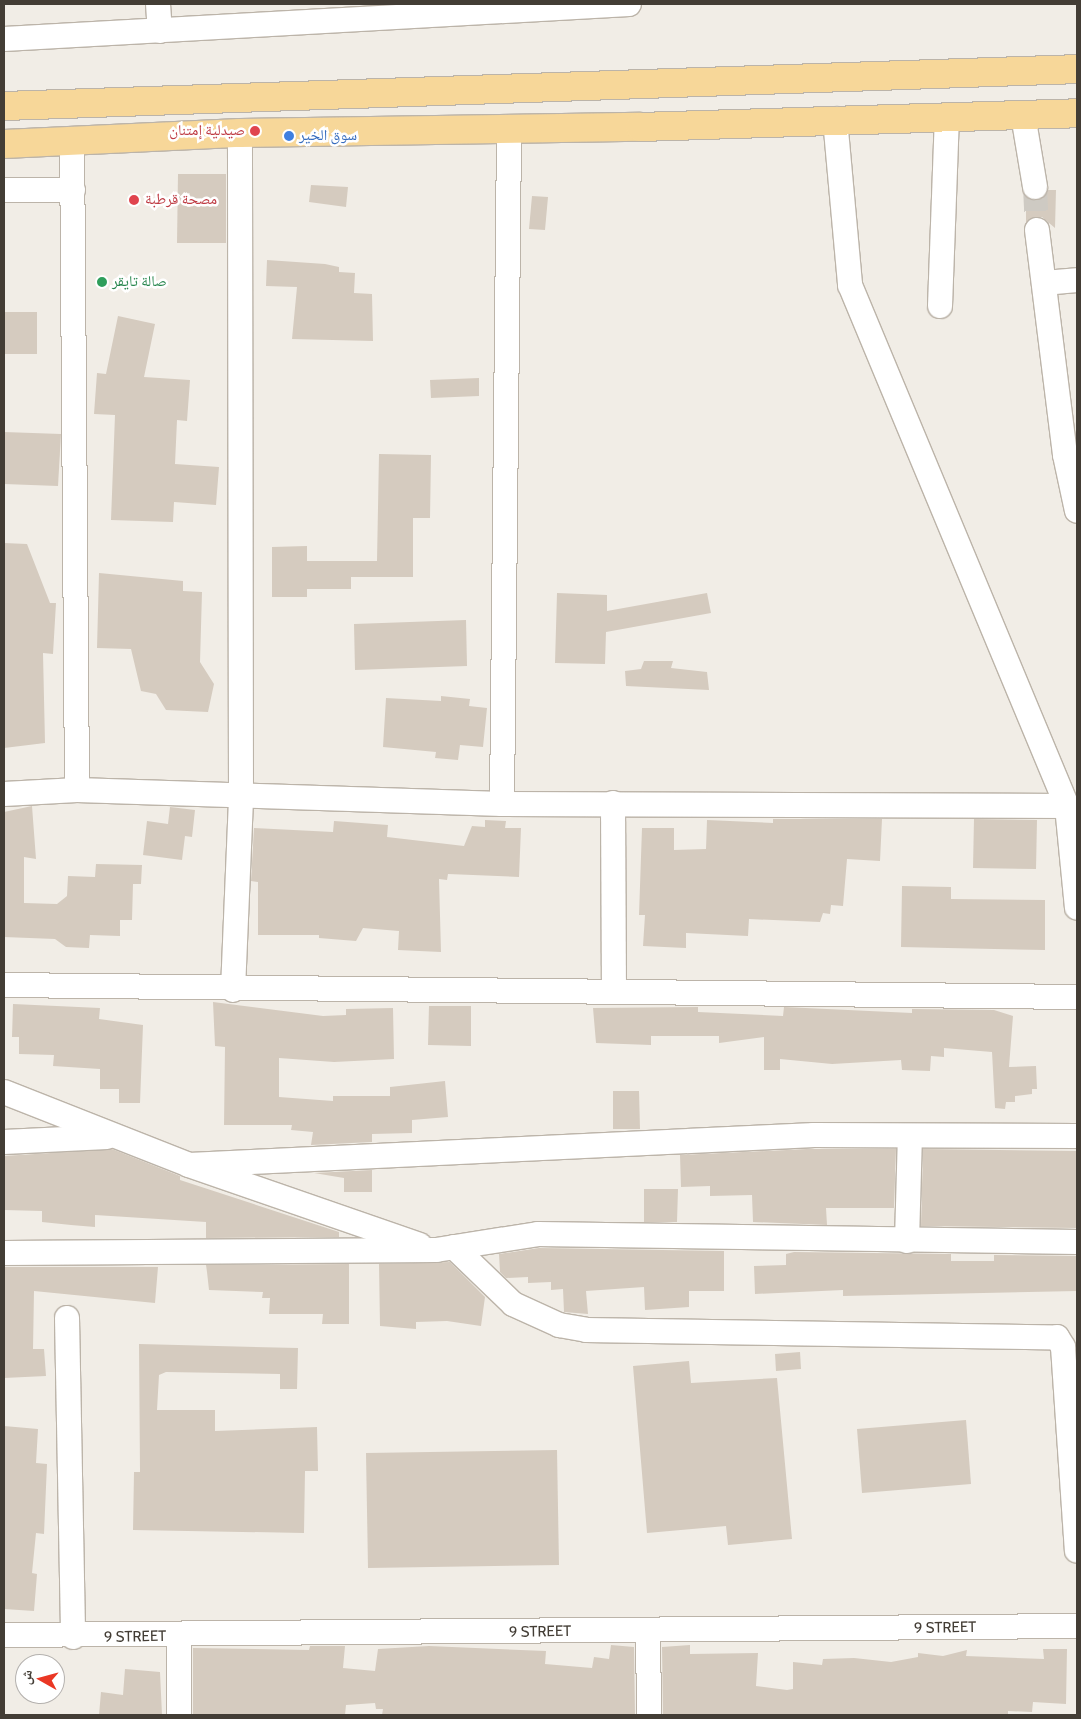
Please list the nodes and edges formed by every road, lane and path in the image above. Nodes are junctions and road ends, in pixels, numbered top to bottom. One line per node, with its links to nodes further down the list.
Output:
1 (158, 4): 5 (street)
2 (629, 4): 3 (street)
3 (588, 6): 4 (street)
4 (345, 13): 5 (street)
5 (160, 31): 6 (street)
6 (4, 39)
7 (1077, 69): 8 (main road)
8 (640, 84): 9 (main road); 14 (main road)
9 (4, 106)
10 (1077, 113): 11 (main road)
11 (1023, 115): 12 (main road); 19 (street)
12 (947, 117): 13 (main road); 25 (street)
13 (835, 120): 14 (main road); 32 (street)
14 (640, 127): 15 (main road)
15 (509, 130): 16 (main road); 31 (street)
16 (240, 133): 17 (main road); 29 (street)
17 (72, 139): 18 (main road); 21 (street)
18 (4, 144)
19 (1035, 187)
20 (4, 190): 21 (street)
21 (73, 190): 27 (street)
22 (1037, 230): 24 (street)
23 (1077, 280): 24 (street)
24 (1044, 283): 26 (street)
25 (940, 306)
26 (1077, 511)
27 (77, 790): 28 (street); 29 (street)
28 (4, 794)
29 (241, 798): 31 (street); 35 (street)
30 (613, 803): 31 (street); 32 (street); 36 (street)
31 (502, 804)
32 (1066, 806): 33 (street)
33 (1077, 908)
34 (4, 985): 35 (street)
35 (233, 990): 36 (street)
36 (614, 991): 37 (street)
37 (1077, 997)
38 (4, 1092): 39 (street)
39 (117, 1136): 42 (street); 43 (street)
40 (910, 1136): 41 (street); 43 (street); 44 (street)
41 (1077, 1136)
42 (4, 1142)
43 (189, 1165): 46 (street)
44 (907, 1241): 45 (street); 46 (street)
45 (1077, 1242)
46 (445, 1249): 47 (street); 49 (street)
47 (4, 1253)
48 (67, 1318): 55 (street)
49 (1070, 1347): 50 (street)
50 (1077, 1551)
51 (1077, 1626): 52 (street, 9 STREET)
52 (648, 1631): 54 (street, 9 STREET); 57 (street)
53 (4, 1635): 55 (street, 9 STREET)
54 (179, 1636): 55 (street, 9 STREET); 56 (street)
55 (73, 1637)
56 (179, 1715)
57 (649, 1715)

